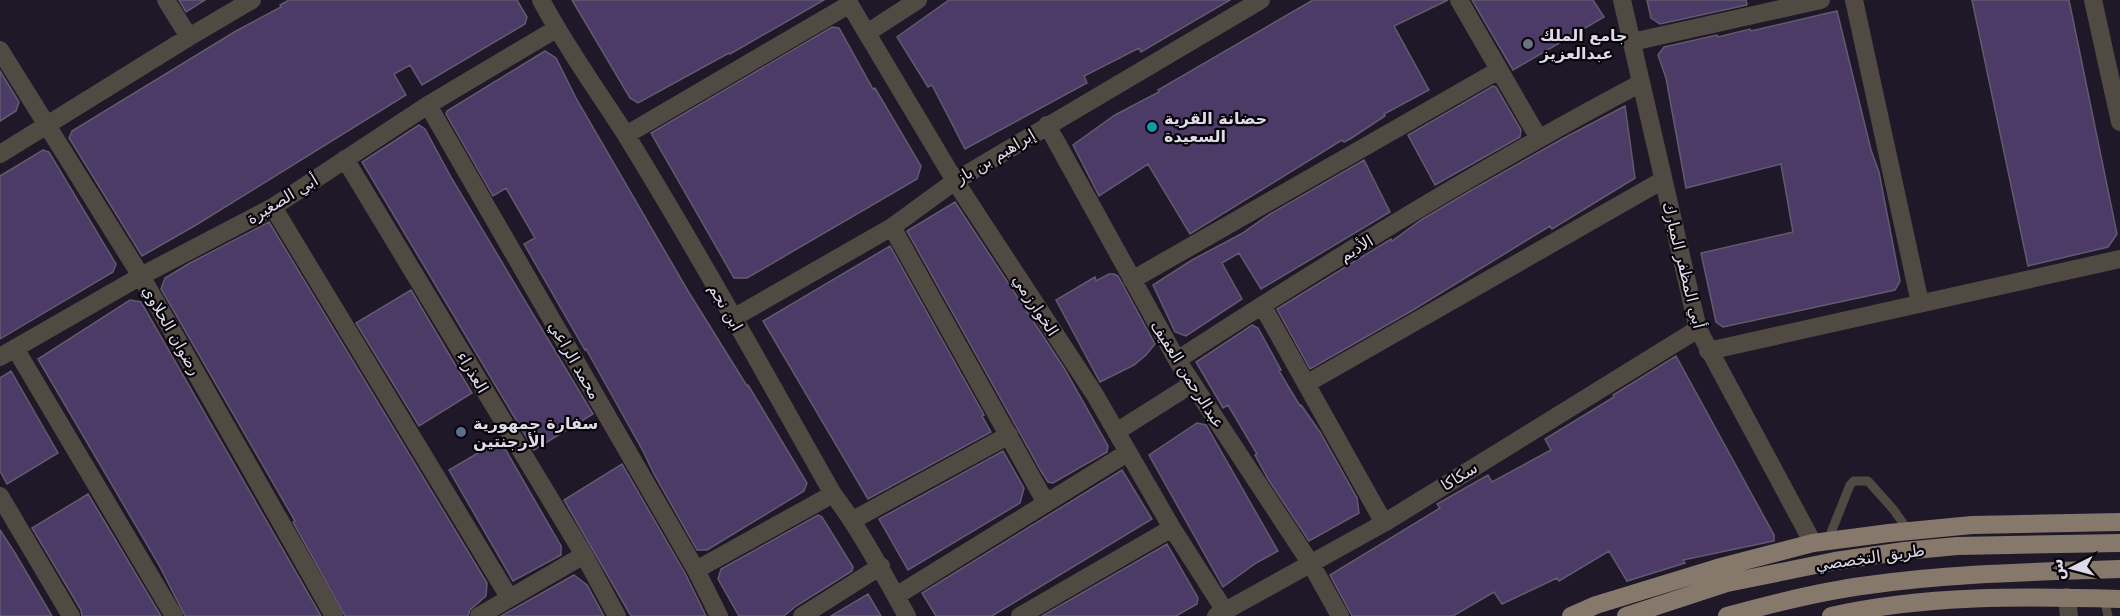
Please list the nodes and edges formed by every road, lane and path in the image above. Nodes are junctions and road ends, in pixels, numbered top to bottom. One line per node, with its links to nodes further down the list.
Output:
1 (166, 0): 14 (street)
2 (252, 0): 14 (street)
3 (541, 0): 12 (street, ابن نجم)
4 (918, 0): 13 (street)
5 (1261, 0): 21 (street, إبراهيم بن باز)
6 (1459, 0): 17 (street)
7 (1622, 0): 15 (street, أبي المظفر المبارك)
8 (1821, 0): 15 (street)
9 (1854, 0): 34 (street)
10 (2093, 0): 20 (street)
11 (848, 2): 13 (street, الخوارزمي); 23 (street)
12 (556, 29): 19 (street, أبي الصغيرة); 23 (street, ابن نجم)
13 (867, 33): 28 (street, الخوارزمي)
14 (189, 37): 22 (street)
15 (1632, 42): 18 (street, أبي المظفر المبارك)
16 (0, 50): 22 (street, رضوان الحلاوي)
17 (1499, 70): 24 (street); 33 (street)
18 (1641, 83): 24 (street, الأديم); 27 (street, أبي المظفر المبارك)
19 (428, 105): 26 (street, أبي الصغيرة); 59 (street, محمد الراعي)
20 (2120, 122)
21 (1047, 125): 28 (street, إبراهيم بن باز); 33 (street, عبدالرحمن العفيف)
22 (48, 126): 25 (street); 32 (street, رضوان الحلاوي)
23 (626, 135): 36 (street, ابن نجم)
24 (1538, 137): 35 (street, الأديم)
25 (0, 154)
26 (345, 159): 29 (street, أبي الصغيرة); 55 (street, العذراء)
27 (1663, 180): 37 (street, أبي المظفر المبارك); 41 (street)
28 (955, 181): 30 (street, إبراهيم بن باز); 42 (street, الخوارزمي)
29 (273, 207): 32 (street, أبي الصغيرة); 61 (street)
30 (892, 227): 36 (street, إبراهيم بن باز); 43 (street)
31 (2120, 259): 34 (street)
32 (141, 276): 39 (street, أبي الصغيرة); 67 (street, رضوان الحلاوي)
33 (1132, 280): 40 (street, عبدالرحمن العفيف)
34 (1920, 303): 38 (street)
35 (1262, 305): 40 (street, الأديم); 41 (street)
36 (733, 318): 45 (street, ابن نجم)
37 (1698, 329): 38 (street, أبي المظفر المبارك); 50 (street, سكاكا)
38 (1708, 351): 53 (street, أبي المظفر المبارك)
39 (8, 353): 66 (street)
40 (1177, 360): 42 (street); 56 (street, عبدالرحمن العفيف)
41 (1306, 384): 50 (street)
42 (1116, 432): 44 (street, الخوارزمي)
43 (1009, 435): 47 (street); 48 (street)
44 (1127, 453): 47 (street); 51 (street, الخوارزمي)
45 (833, 494): 48 (street, ابن نجم); 59 (street)
46 (0, 496): 65 (street)
47 (1046, 503): 60 (street)
48 (853, 520): 57 (street, ابن نجم)
49 (2120, 522): 52 (main road)
50 (1384, 523): 56 (street, سكاكا)
51 (1172, 528): 64 (street, الخوارزمي); 73 (street)
52 (1928, 529): 53 (main road); 53 (lane)
53 (1820, 542): 75 (main road)
54 (2120, 543): 76 (main road, طريق التخصصي)
55 (584, 555): 61 (street); 69 (street, العذراء)
56 (1311, 564): 64 (street, سكاكا); 74 (street, عبدالرحمن العفيف)
57 (881, 566): 60 (street, ابن نجم); 71 (street)
58 (2120, 569): 77 (main road, طريق التخصصي)
59 (696, 570): 70 (street, محمد الراعي)
60 (896, 596): 72 (street, ابن نجم)
61 (509, 597): 68 (street)
62 (2067, 597): 63 (main road); 78 (main road); 79 (street)
63 (2110, 604)
64 (1221, 614)
65 (71, 616)
66 (174, 616)
67 (334, 616)
68 (479, 616)
69 (617, 616)
70 (719, 616)
71 (802, 616)
72 (908, 616)
73 (1020, 616)
74 (1340, 616)
75 (1571, 616)
76 (1626, 616)
77 (1727, 616)
78 (1831, 616)
79 (2069, 616)

